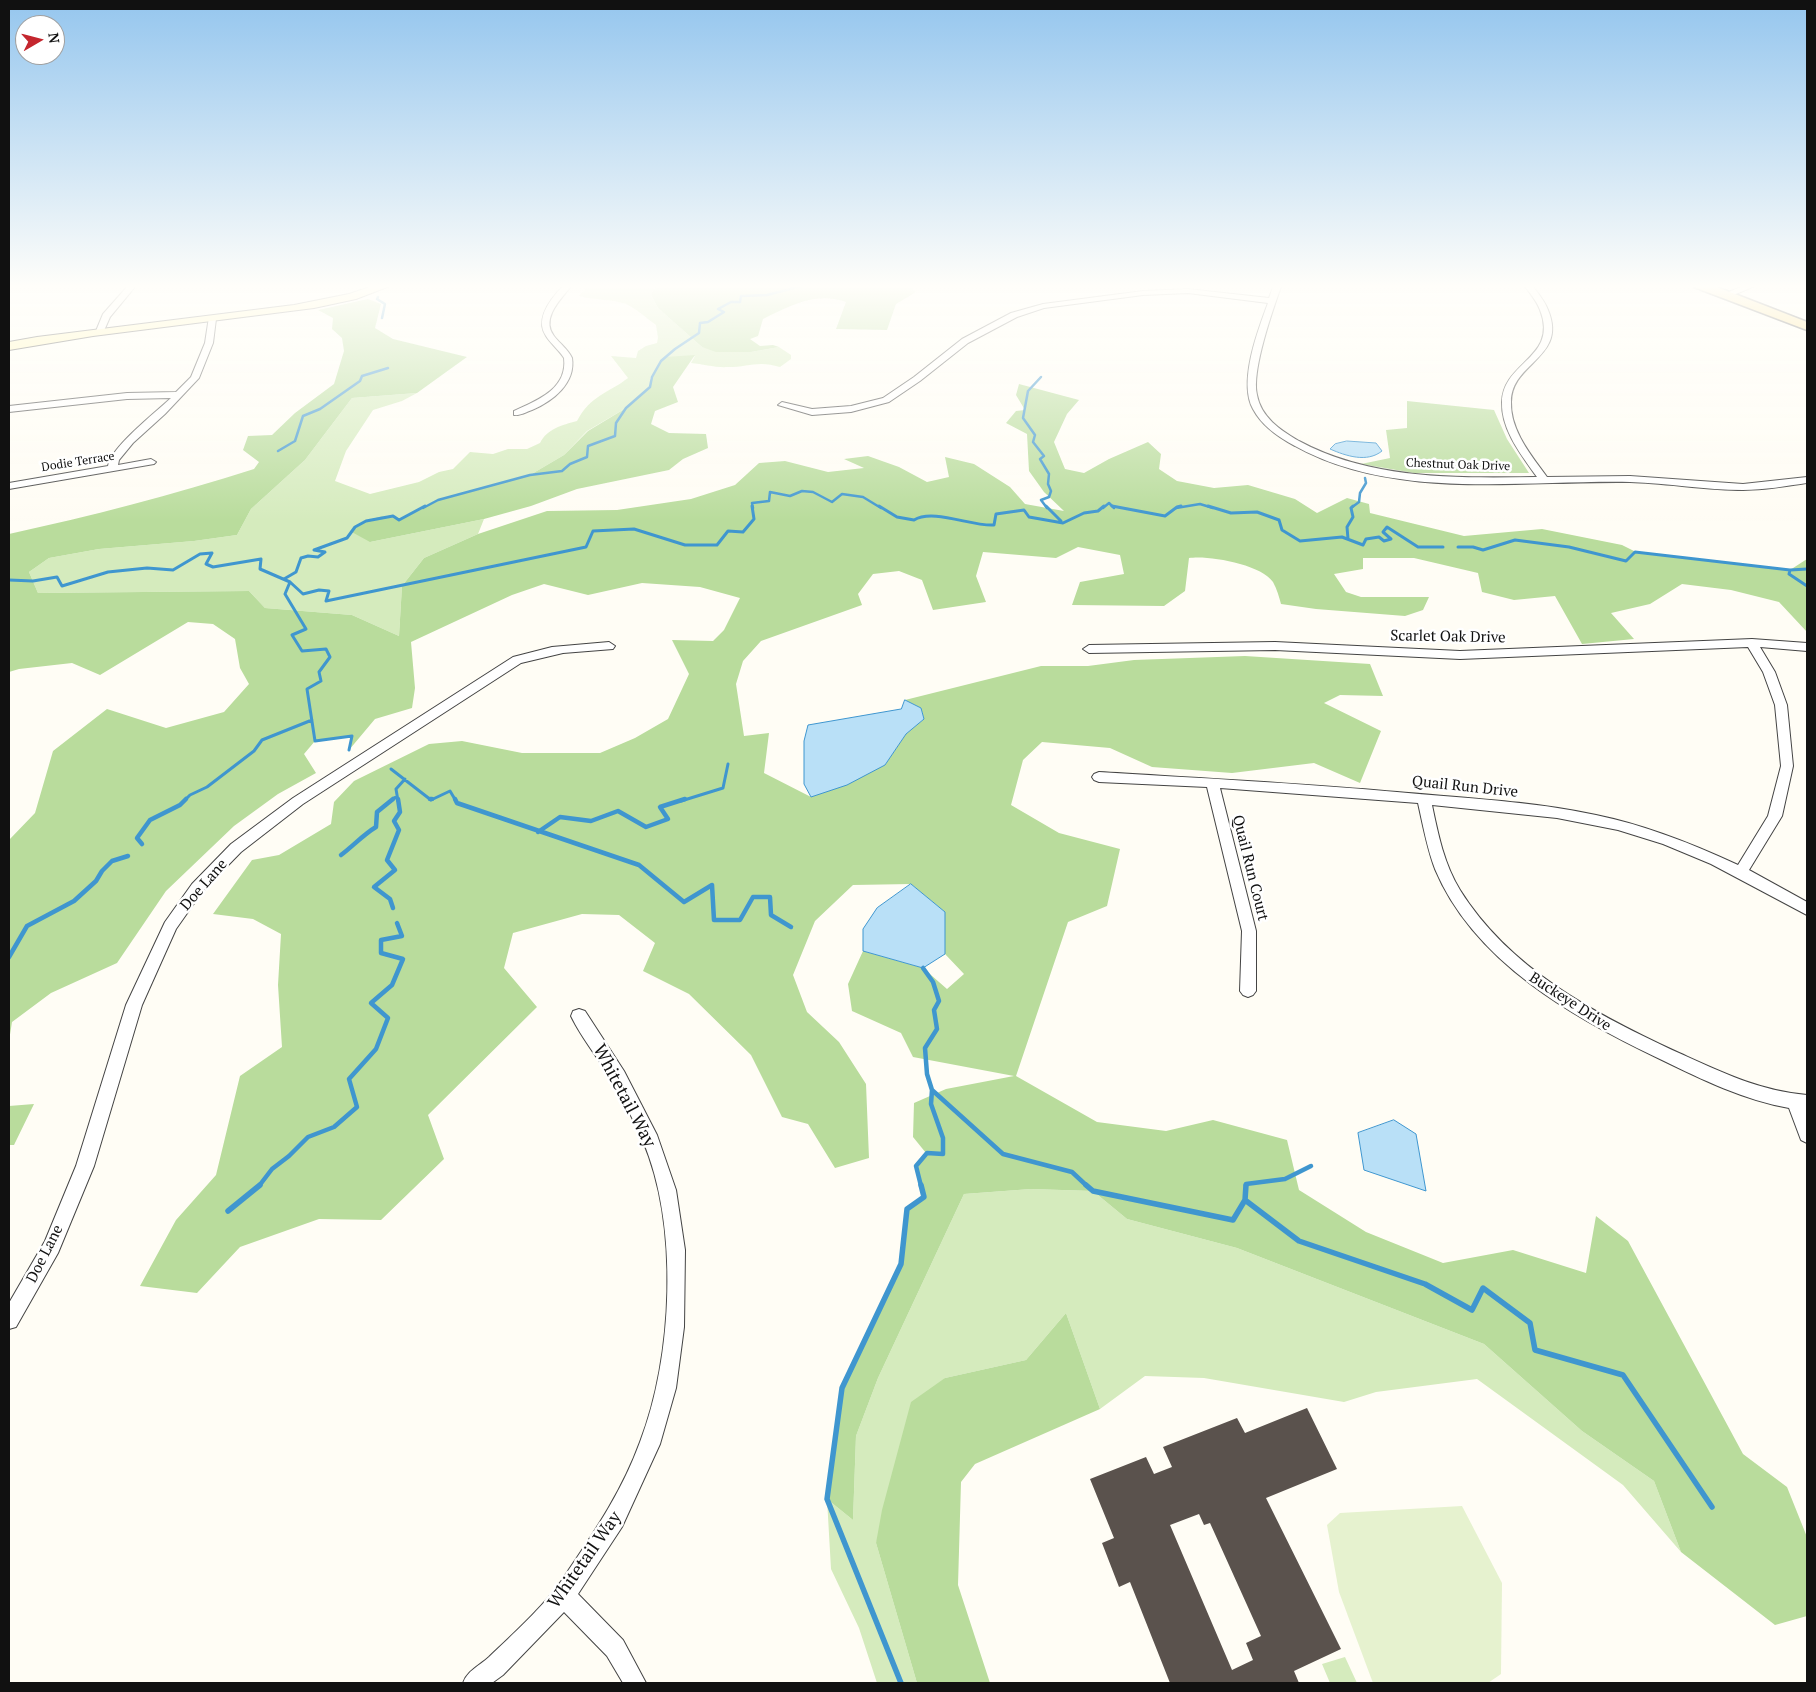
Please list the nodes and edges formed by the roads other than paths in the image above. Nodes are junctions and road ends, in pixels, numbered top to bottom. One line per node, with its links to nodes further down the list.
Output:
1 (199, 363): 6 (street)
2 (569, 363): 9 (street)
3 (938, 363): 7 (street)
4 (1255, 363): 12 (street, Chestnut Oak Drive)
5 (1531, 363): 12 (street)
6 (179, 395): 8 (street); 11 (street)
7 (782, 405)
8 (9, 410)
9 (517, 412)
10 (151, 462): 11 (street, Dodie Terrace)
11 (116, 469): 14 (street, Dodie Terrace)
12 (1544, 480): 13 (street, Chestnut Oak Drive)
13 (1807, 480)
14 (9, 486)
15 (1752, 643): 17 (street, Scarlet Oak Drive); 18 (street, Scarlet Oak Drive); 22 (street)
16 (609, 646): 28 (street, Doe Lane)
17 (1807, 647)
18 (1089, 649)
19 (1100, 777): 20 (street, Quail Run Drive)
20 (1212, 783): 21 (street, Quail Run Drive); 24 (street, Quail Run Court)
21 (1424, 799): 22 (street, Quail Run Drive); 26 (street, Buckeye Drive)
22 (1741, 872): 23 (street, Quail Run Drive)
23 (1807, 909)
24 (1248, 992)
25 (579, 1016): 29 (street, Whitetail Way)
26 (1801, 1102): 27 (street)
27 (1807, 1135)
28 (9, 1320)
29 (564, 1596): 30 (street, Whitetail Way); 31 (street)
30 (474, 1683)
31 (635, 1683)

